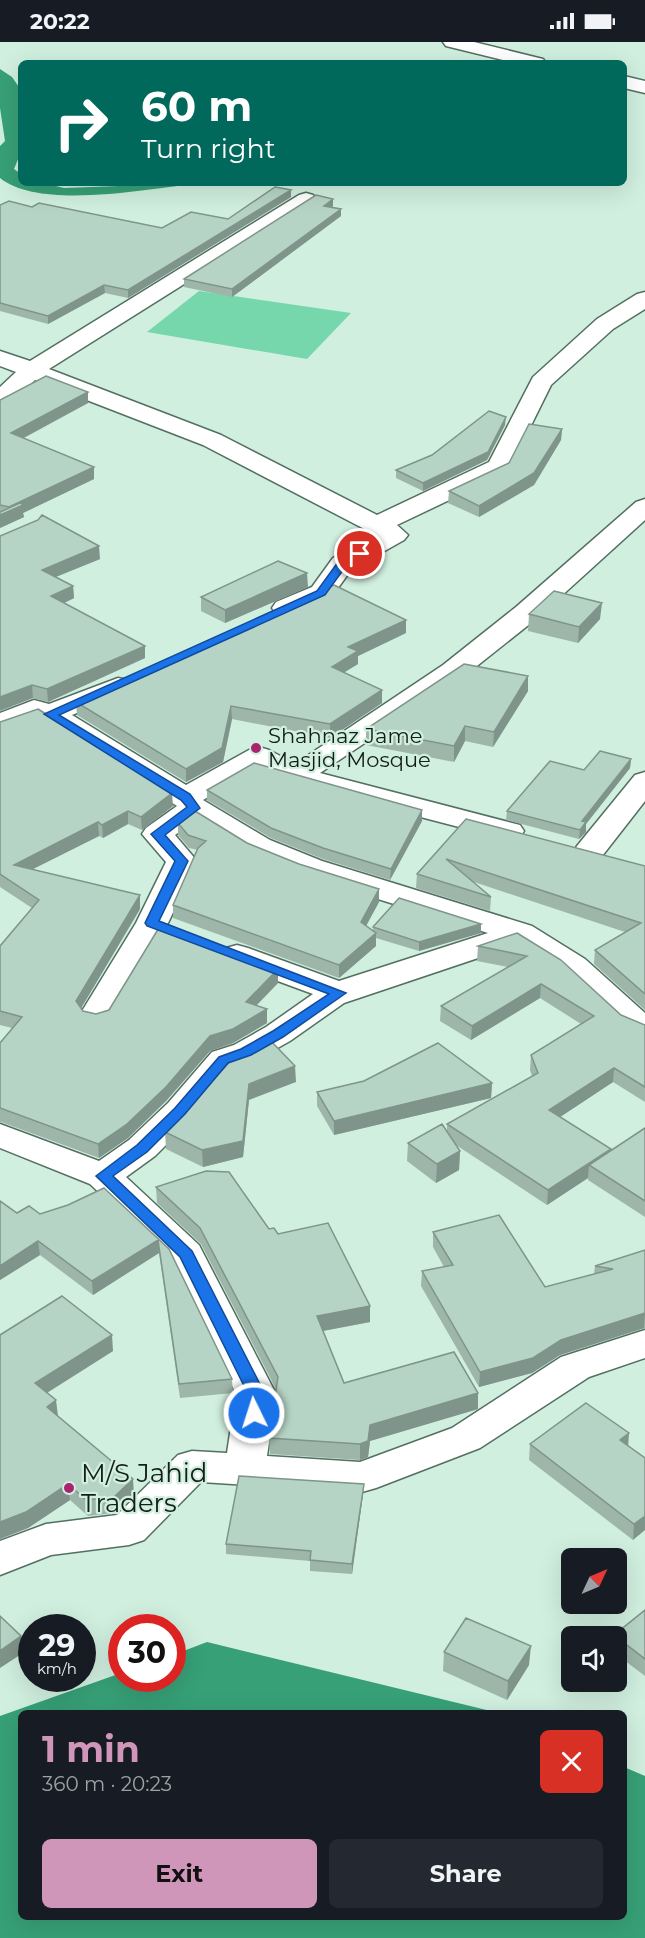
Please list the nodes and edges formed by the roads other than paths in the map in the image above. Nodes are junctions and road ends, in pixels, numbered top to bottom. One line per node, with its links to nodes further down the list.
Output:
1 (452, 42): 2 (street)
2 (525, 60)
3 (627, 83): 4 (street)
4 (645, 87)
5 (306, 199): 8 (street)
6 (645, 299): 11 (street)
7 (0, 358): 8 (street)
8 (32, 370): 9 (street); 11 (street)
9 (0, 400)
10 (645, 507): 16 (street)
11 (376, 525): 12 (street)
12 (257, 620)
13 (139, 676): 14 (street)
14 (50, 714): 15 (street); 18 (street)
15 (0, 724)
16 (296, 776): 18 (street); 19 (street)
17 (645, 781): 19 (street)
18 (190, 803): 21 (street); 22 (street)
19 (588, 853): 20 (street)
20 (622, 862)
21 (152, 923): 23 (street); 24 (street)
22 (520, 933): 23 (street); 25 (street)
23 (340, 993): 27 (street)
24 (96, 1016)
25 (645, 1028)
26 (0, 1135): 27 (street)
27 (104, 1176): 29 (street)
28 (645, 1344): 29 (street)
29 (245, 1470): 30 (street)
30 (0, 1559)

